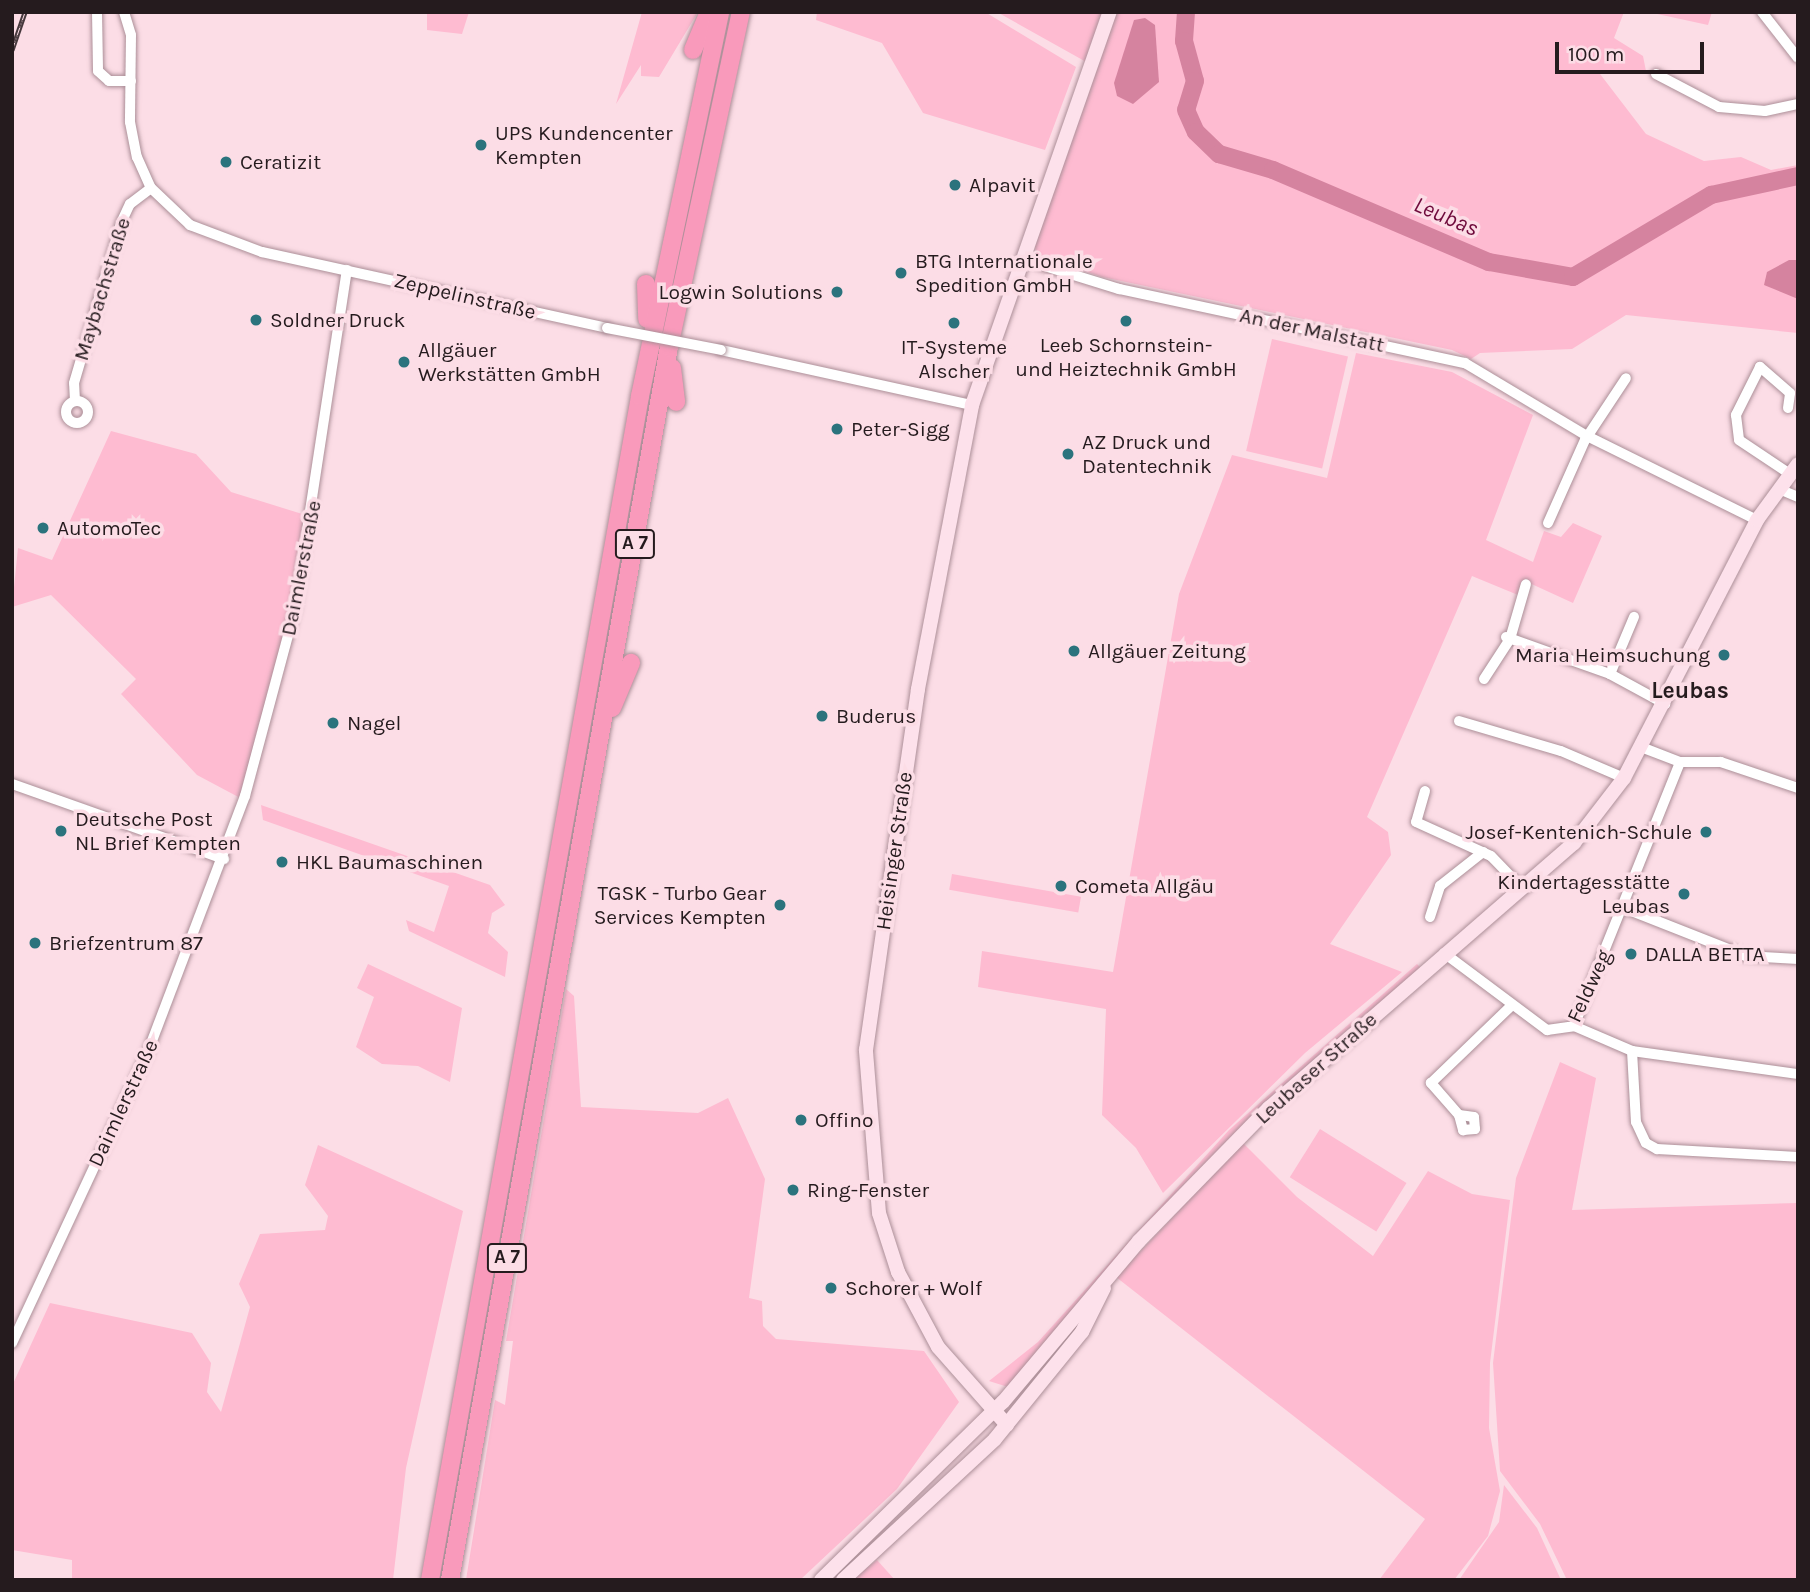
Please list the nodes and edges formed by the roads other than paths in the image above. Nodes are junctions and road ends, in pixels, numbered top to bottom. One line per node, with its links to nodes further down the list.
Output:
1 (97, 12): 11 (street)
2 (124, 12): 11 (street, Zeppelinstraße)
3 (709, 12): 8 (highway)
4 (720, 12): 19 (highway, A 7)
5 (741, 12): 17 (highway, A 7)
6 (1110, 12): 14 (main road, Heisinger Straße)
7 (1762, 12): 9 (street)
8 (693, 50)
9 (1798, 58)
10 (1656, 74): 12 (street)
11 (131, 80): 13 (street, Zeppelinstraße)
12 (1798, 104)
13 (150, 188): 15 (street, Zeppelinstraße); 20 (street, Maybachstraße)
14 (1024, 255): 22 (main road, Heisinger Straße); 24 (street, An der Malstatt)
15 (347, 270): 22 (street, Zeppelinstraße, bridge); 46 (street, Daimlerstraße)
16 (646, 284): 19 (highway)
17 (670, 347): 21 (highway); 38 (highway, A 7)
18 (1626, 378): 24 (street)
19 (640, 396): 62 (highway, A 7)
20 (75, 401)
21 (676, 402)
22 (972, 405): 60 (main road, Heisinger Straße)
23 (1788, 408): 25 (street)
24 (1587, 436): 28 (street, An der Malstatt); 29 (street)
25 (1794, 469): 26 (main road, Leubaser Straße)
26 (1779, 489): 27 (street); 28 (main road, Leubaser Straße)
27 (1798, 497)
28 (1757, 520): 36 (main road, Leubaser Straße)
29 (1548, 523)
30 (1527, 584): 32 (street)
31 (1634, 617): 34 (street)
32 (1508, 638): 34 (street); 35 (street)
33 (631, 663): 38 (highway)
34 (1610, 674): 36 (street)
35 (1484, 679)
36 (1665, 704): 39 (main road, Leubaser Straße)
37 (1459, 720): 41 (street)
38 (599, 740): 63 (highway, A 7)
39 (1641, 747): 40 (street); 41 (main road, Leubaser Straße)
40 (1680, 762): 43 (street); 48 (street, Feldweg)
41 (1624, 778): 47 (main road, Leubaser Straße)
42 (12, 785): 46 (street)
43 (1798, 788)
44 (1425, 791): 45 (street)
45 (1483, 852): 47 (street); 49 (street)
46 (224, 859): 59 (street, Daimlerstraße)
47 (1521, 887): 50 (main road, Leubaser Straße)
48 (1624, 908): 51 (street); 53 (street, Feldweg)
49 (1430, 917)
50 (1444, 953): 52 (street, Feldweg); 58 (main road, Leubaser Straße)
51 (1798, 959)
52 (1512, 1005): 53 (street, Feldweg); 56 (street)
53 (1574, 1026): 54 (street)
54 (1632, 1051): 55 (street); 57 (street)
55 (1798, 1074)
56 (1459, 1115)
57 (1798, 1157)
58 (1110, 1274): 60 (main road, Leubaser Straße); 61 (main road)
59 (12, 1343)
60 (993, 1412): 61 (main road, Heisinger Straße); 64 (main road, Leubaser Straße)
61 (1007, 1424): 65 (main road)
62 (430, 1580)
63 (450, 1580)
64 (821, 1580)
65 (844, 1580)

